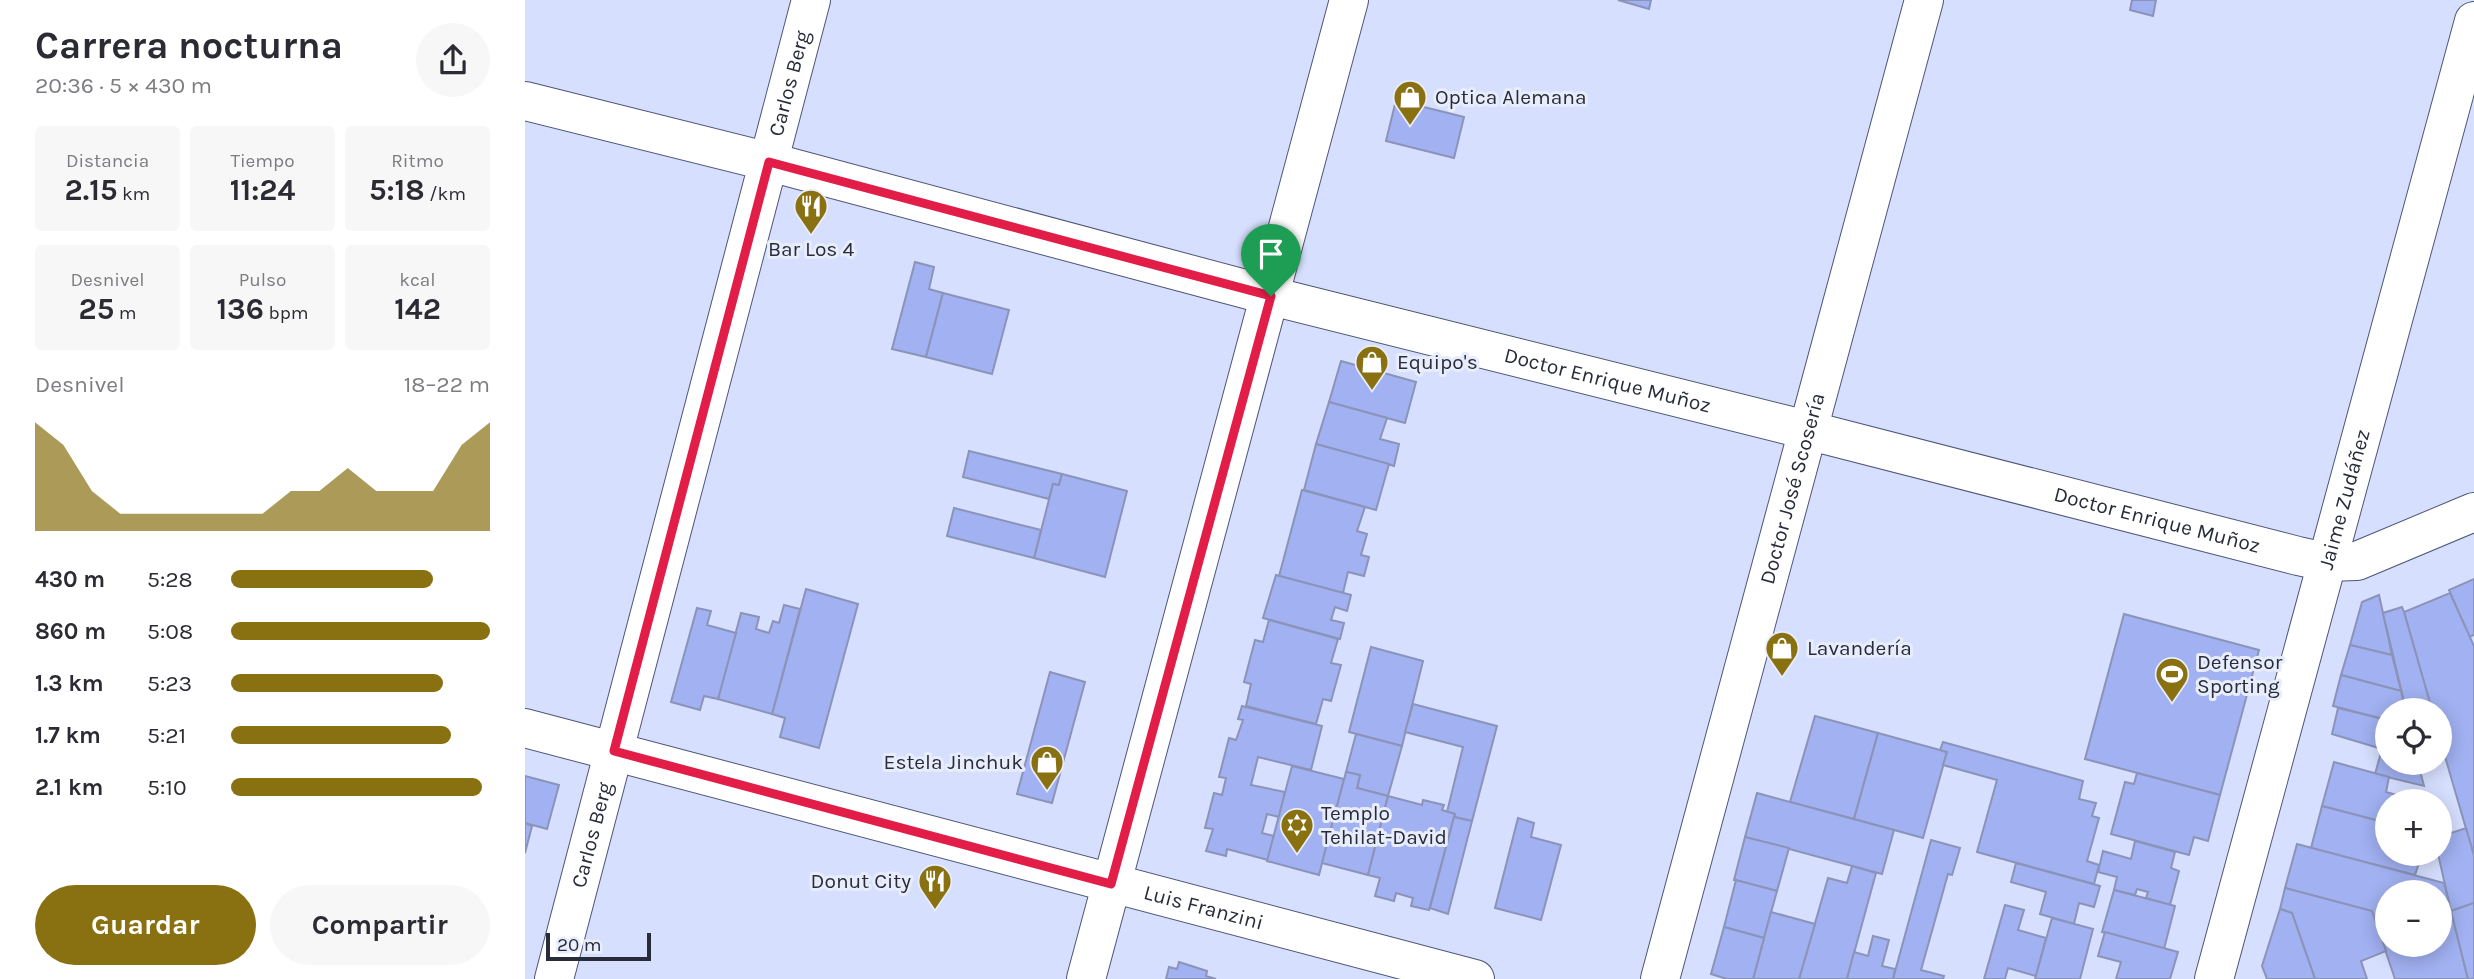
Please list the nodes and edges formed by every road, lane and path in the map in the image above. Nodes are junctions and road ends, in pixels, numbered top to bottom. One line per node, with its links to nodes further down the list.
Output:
1 (811, 0): 6 (street, Carlos Berg)
2 (1349, 0): 7 (street)
3 (1924, 0): 8 (street, Doctor José Scosería)
4 (2474, 21): 10 (street, Jaime Zudáñez)
5 (525, 101): 6 (street, Doctor Enrique Muñoz)
6 (769, 162): 7 (street, Doctor Enrique Muñoz); 12 (street, Carlos Berg)
7 (1271, 296): 8 (street, Doctor Enrique Muñoz); 13 (street)
8 (1807, 430): 10 (street, Doctor Enrique Muñoz); 17 (street, Doctor José Scosería)
9 (2474, 512): 10 (street, Doctor Enrique Muñoz)
10 (2326, 562): 18 (street, Jaime Zudáñez)
11 (525, 728): 12 (street, Luis Franzini)
12 (614, 751): 13 (street, Luis Franzini); 14 (street, Carlos Berg)
13 (1111, 884): 15 (street); 16 (street, Luis Franzini)
14 (554, 979)
15 (1086, 979)
16 (1475, 979)
17 (1660, 979)
18 (2214, 979)

